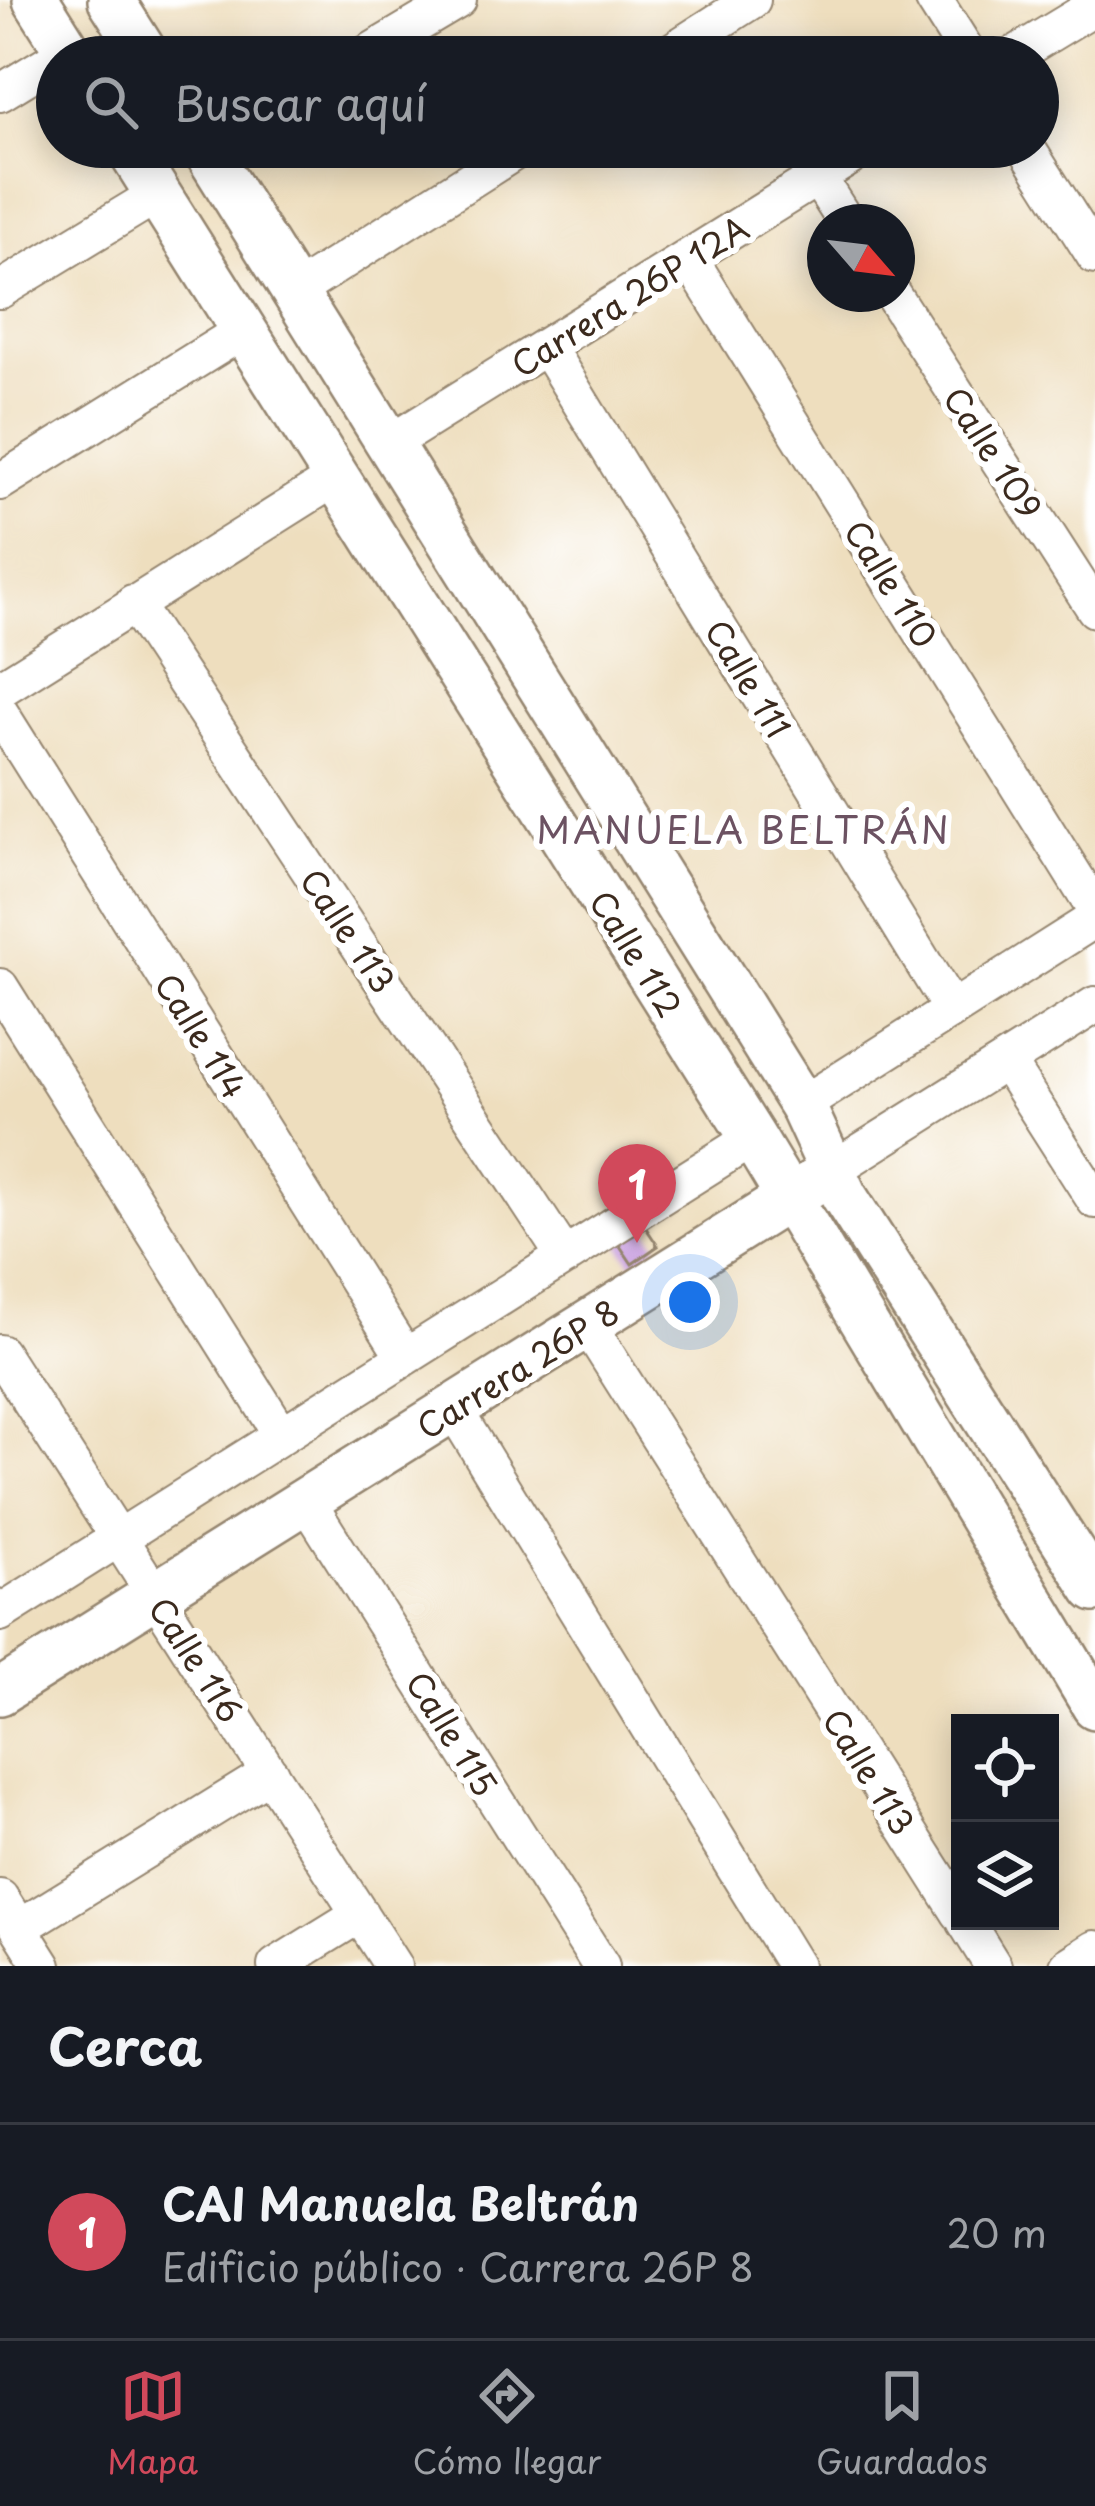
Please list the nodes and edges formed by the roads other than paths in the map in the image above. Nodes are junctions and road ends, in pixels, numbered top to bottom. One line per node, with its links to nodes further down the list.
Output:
1 (36, 0): 7 (street)
2 (458, 0): 9 (street)
3 (752, 0): 10 (street)
4 (934, 0): 11 (street)
5 (124, 4): 8 (street)
6 (1095, 5): 12 (street)
7 (54, 36)
8 (138, 36)
9 (397, 36)
10 (696, 36)
11 (957, 36)
12 (1045, 36)
13 (36, 72): 14 (street)
14 (0, 93)
15 (141, 168): 21 (street, Calle 112)
16 (219, 168): 26 (street, Calle 112)
17 (489, 168): 26 (street)
18 (832, 168): 20 (street, Carrera 26P 12A)
19 (1039, 168): 23 (street)
20 (817, 177): 22 (street); 24 (street, Carrera 26P 12A)
21 (158, 194): 25 (street); 28 (street, Calle 112)
22 (834, 204)
23 (1095, 256)
24 (689, 258): 29 (street, Carrera 26P 12A); 37 (street, Calle 110)
25 (0, 290)
26 (296, 291): 30 (street, Calle 112)
27 (904, 312): 34 (street, Calle 109)
28 (244, 330): 31 (street, Calle 112); 32 (street)
29 (546, 346): 30 (street, Carrera 26P 12A); 41 (street, Calle 111)
30 (392, 442): 43 (street, Calle 112)
31 (337, 477): 33 (street); 44 (street, Calle 112)
32 (0, 482)
33 (133, 604): 35 (street); 48 (street, Calle 113)
34 (1095, 610)
35 (0, 689)
36 (0, 713): 51 (street, Calle 114)
37 (1095, 909)
38 (1095, 919): 41 (street)
39 (0, 987): 53 (street)
40 (1095, 1005): 42 (street, Carrera 26P 8)
41 (952, 1010): 43 (street)
42 (1006, 1061): 45 (street, Carrera 26P 8); 47 (street)
43 (802, 1105): 45 (street, Calle 112)
44 (753, 1138): 46 (street, Calle 112); 48 (street, Carrera 26P 8)
45 (832, 1170): 46 (street, Carrera 26P 8); 56 (street, Calle 112)
46 (788, 1198): 49 (street, Carrera 26P 8); 60 (street, Calle 112)
47 (1095, 1201)
48 (566, 1257): 51 (street, Carrera 26P 8)
49 (587, 1324): 52 (street, Carrera 26P 8); 62 (street, Calle 113)
50 (1, 1358): 55 (street, Calle 116)
51 (405, 1358): 53 (street, Carrera 26P 8)
52 (453, 1408): 54 (street, Carrera 26P 8); 71 (street)
53 (282, 1435): 55 (street, Carrera 26P 8)
54 (306, 1500): 57 (street, Carrera 26P 8); 70 (street, Calle 115)
55 (118, 1538): 57 (street, Calle 116); 58 (street, Carrera 26P 8)
56 (1095, 1589)
57 (156, 1595): 59 (street, Carrera 26P 8); 61 (street, Calle 116)
58 (0, 1613)
59 (0, 1692)
60 (1095, 1706)
61 (270, 1774): 63 (street); 64 (street, Calle 116)
62 (951, 1900)
63 (9, 1913): 67 (street)
64 (360, 1914): 68 (street); 69 (street, Calle 116)
65 (970, 1930): 72 (street, Calle 113)
66 (1095, 1949): 73 (street)
67 (43, 1966)
68 (276, 1966)
69 (393, 1966)
70 (601, 1966)
71 (795, 1966)
72 (993, 1966)
73 (1068, 1966)

